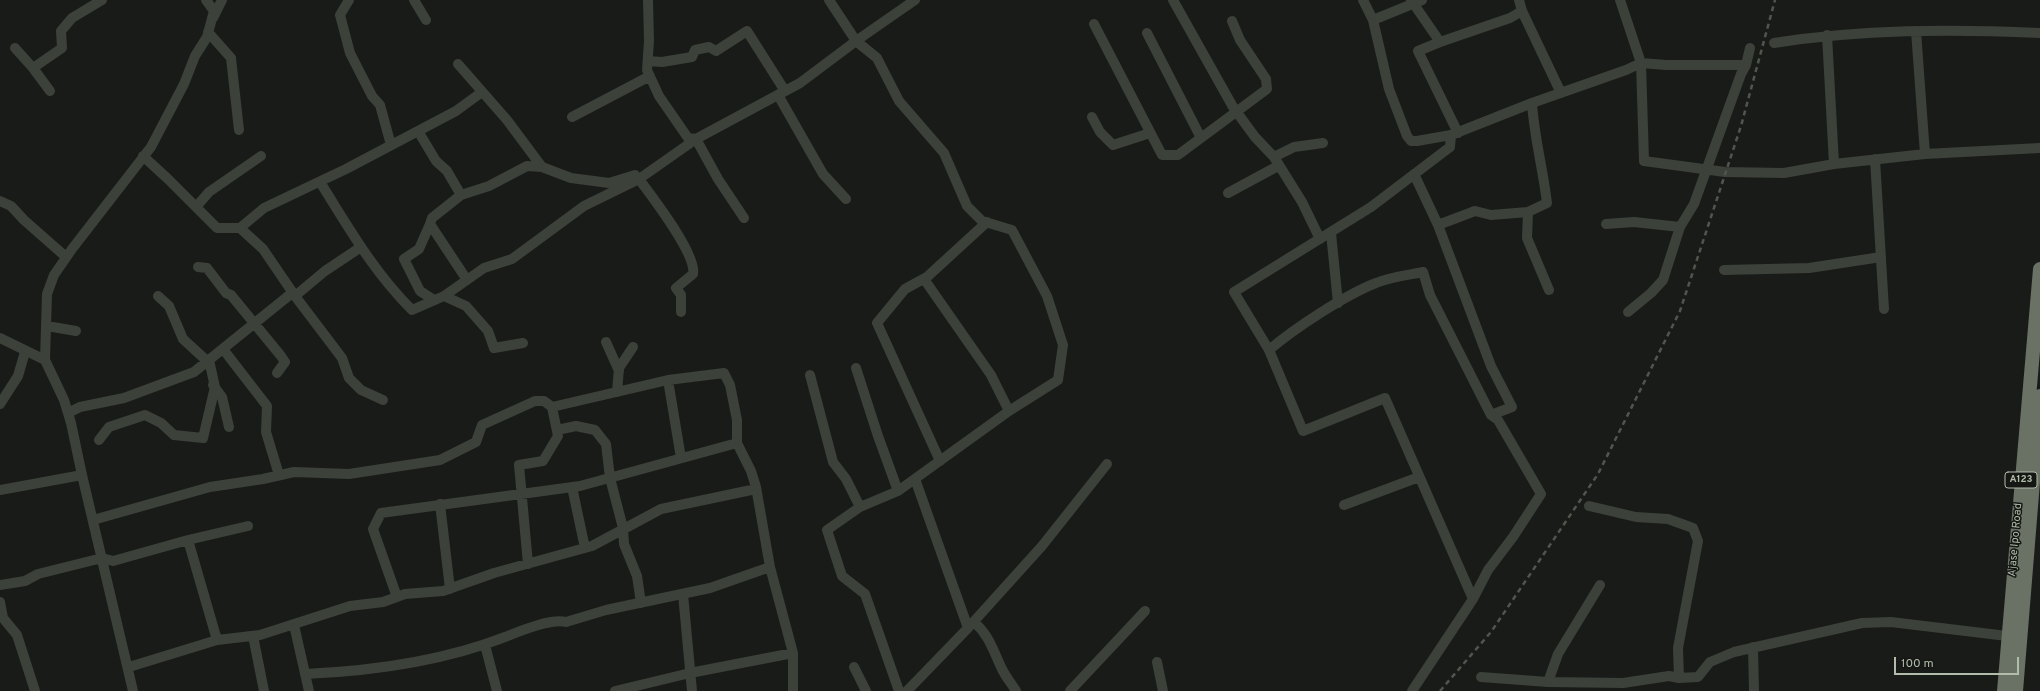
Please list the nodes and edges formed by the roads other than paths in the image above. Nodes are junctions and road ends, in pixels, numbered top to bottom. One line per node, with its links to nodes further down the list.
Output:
1 (102, 0): 34 (street)
2 (206, 0): 18 (street)
3 (222, 0): 18 (street)
4 (349, 0): 51 (street)
5 (414, 0): 15 (street)
6 (648, 0): 30 (street)
7 (829, 0): 25 (street)
8 (915, 0): 25 (street)
9 (1173, 0): 41 (street)
10 (1363, 0): 16 (street)
11 (1519, 0): 14 (street)
12 (1620, 0): 31 (street)
13 (1416, 2): 16 (street); 26 (street)
14 (1522, 12): 26 (street); 39 (street)
15 (426, 20)
16 (1373, 20): 47 (street)
17 (1232, 21): 41 (street)
18 (211, 22): 21 (street)
19 (1094, 24): 46 (street)
20 (1916, 31): 23 (street); 24 (street); 53 (street)
21 (208, 32): 44 (street); 54 (street)
22 (1148, 33): 48 (street)
23 (2040, 33)
24 (1827, 35): 27 (street); 58 (street)
25 (856, 41): 38 (street); 72 (street)
26 (1440, 42): 47 (street)
27 (1774, 42)
28 (15, 48): 34 (street)
29 (1750, 48): 33 (street)
30 (648, 61): 35 (street); 38 (street)
31 (1641, 63): 33 (street); 39 (street); 61 (street)
32 (458, 64): 37 (street)
33 (1746, 65): 61 (street)
34 (34, 68): 36 (street)
35 (650, 76): 42 (street); 49 (street)
36 (50, 91)
37 (482, 92): 45 (street); 59 (street)
38 (782, 93): 49 (street); 67 (street)
39 (1561, 93): 40 (street)
40 (1532, 103): 47 (street); 70 (street)
41 (1237, 112): 48 (street); 57 (street)
42 (572, 117)
43 (1092, 117): 46 (street)
44 (239, 130)
45 (418, 131): 51 (street); 66 (street)
46 (1150, 133): 48 (street)
47 (1454, 134): 62 (street)
48 (1201, 138)
49 (696, 139): 60 (street); 71 (street)
50 (1323, 143): 57 (street)
51 (391, 145): 64 (street)
52 (2040, 148): 53 (street)
53 (1925, 154): 56 (street)
54 (143, 156): 69 (street); 81 (street)
55 (261, 156): 69 (street)
56 (1875, 159): 58 (street); 82 (street)
57 (1276, 161): 65 (street); 79 (street)
58 (1834, 164): 61 (street)
59 (542, 167): 60 (street); 66 (street)
60 (651, 170): 63 (street)
61 (1707, 170): 76 (street)
62 (1414, 174): 75 (street); 78 (street)
63 (639, 179): 87 (street); 95 (street)
64 (320, 182): 77 (street); 80 (street)
65 (1228, 193)
66 (461, 195): 73 (street)
67 (846, 199)
68 (0, 201): 81 (street)
69 (196, 207): 77 (street)
70 (1528, 212): 75 (street); 88 (street)
71 (744, 218)
72 (986, 222): 86 (street); 120 (street)
73 (430, 224): 87 (street); 92 (street)
74 (1606, 224): 76 (street)
75 (1438, 225): 122 (street)
76 (1680, 226): 96 (street)
77 (240, 228): 89 (street)
78 (1331, 233): 79 (street); 93 (street)
79 (1320, 239): 105 (street)
80 (361, 247): 89 (street); 92 (street)
81 (66, 257): 98 (street)
82 (1881, 257): 85 (street); 94 (street)
83 (198, 267): 97 (street)
84 (2040, 269): 164 (highway, Ajase Ipo Road / A123)
85 (1724, 270)
86 (924, 279): 120 (street); 128 (street)
87 (467, 280): 91 (street)
88 (1549, 290)
89 (294, 294): 97 (street); 117 (street)
90 (158, 296): 108 (street)
91 (444, 296): 92 (street); 102 (street)
92 (434, 300)
93 (1338, 303): 105 (street); 122 (street)
94 (1884, 309)
95 (681, 312)
96 (1628, 312)
97 (255, 322): 104 (street); 111 (street)
98 (47, 326): 99 (street); 107 (street)
99 (76, 331)
100 (0, 338): 106 (street)
101 (606, 342): 110 (street)
102 (523, 343)
103 (633, 347): 110 (street)
104 (223, 349): 108 (street); 131 (street)
105 (1270, 350): 132 (street)
106 (25, 352): 107 (street); 118 (street)
107 (45, 360): 121 (street)
108 (206, 362): 114 (street); 121 (street)
109 (856, 368): 138 (street)
110 (619, 371): 115 (street)
111 (277, 373)
112 (810, 375): 142 (street)
113 (668, 380): 115 (street); 126 (street); 127 (street)
114 (215, 387): 123 (street); 125 (street)
115 (617, 392): 119 (street)
116 (2040, 396): 194 (highway, Ajase Ipo Road / A123)
117 (383, 400)
118 (0, 404)
119 (552, 407): 124 (street); 131 (street)
120 (1009, 411): 128 (street)
121 (68, 413): 130 (street)
122 (1491, 416): 157 (street)
123 (229, 427)
124 (556, 430): 133 (street); 139 (street)
125 (99, 440)
126 (737, 443): 127 (street); 137 (street)
127 (681, 458): 133 (street)
128 (940, 461): 134 (street)
129 (1108, 464): 162 (street)
130 (82, 475): 136 (street); 144 (street)
131 (279, 475): 144 (street)
132 (1419, 477): 141 (street); 157 (street)
133 (610, 478): 135 (street); 146 (street)
134 (915, 479): 138 (street); 162 (street)
135 (572, 486): 139 (street); 148 (street)
136 (0, 490)
137 (756, 490): 146 (street); 151 (street)
138 (898, 491): 142 (street)
139 (522, 493): 140 (street); 150 (street)
140 (440, 504): 154 (street); 156 (street)
141 (1344, 505)
142 (860, 506): 187 (street)
143 (1589, 506): 175 (street)
144 (93, 520): 149 (street)
145 (248, 526): 147 (street)
146 (624, 528): 148 (street); 159 (street)
147 (188, 540): 149 (street); 165 (street)
148 (585, 548): 150 (street)
149 (102, 558): 152 (street); 170 (street)
150 (528, 564): 154 (street)
151 (770, 567): 155 (street); 168 (street)
152 (0, 585)
153 (1600, 585): 176 (street)
154 (450, 589): 156 (street)
155 (683, 594): 159 (street); 173 (street)
156 (397, 597): 161 (street)
157 (1473, 599): 191 (street)
158 (0, 602): 178 (street)
159 (641, 603): 166 (street)
160 (1145, 611): 177 (street)
161 (294, 625): 163 (street); 172 (street)
162 (971, 625): 188 (street); 189 (street)
163 (253, 636): 165 (street); 180 (street)
164 (2008, 636): 167 (street); 193 (highway, Ajase Ipo Road / A123)
165 (217, 640): 170 (street)
166 (485, 645): 172 (street); 182 (street)
167 (1753, 647): 175 (street); 192 (street)
168 (793, 653): 173 (street); 185 (street)
169 (1157, 662): 190 (street)
170 (128, 667): 179 (street)
171 (854, 667): 186 (street)
172 (305, 674): 181 (street)
173 (690, 674): 183 (street); 184 (street)
174 (1481, 676): 176 (street)
175 (1679, 678): 176 (street)
176 (1548, 682)
177 (1074, 689)
178 (35, 691)
179 (133, 691)
180 (264, 691)
181 (309, 691)
182 (497, 691)
183 (615, 691)
184 (692, 691)
185 (793, 691)
186 (866, 691)
187 (899, 691)
188 (907, 691)
189 (1016, 691)
190 (1163, 691)
191 (1412, 691)
192 (1754, 691)
193 (2004, 691)
194 (2016, 691)

